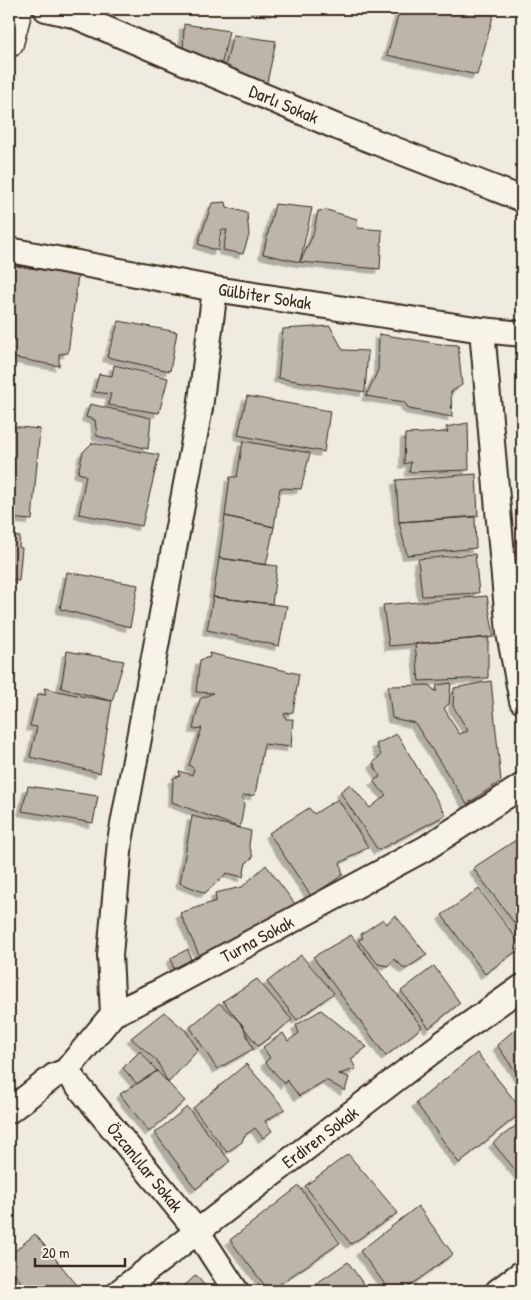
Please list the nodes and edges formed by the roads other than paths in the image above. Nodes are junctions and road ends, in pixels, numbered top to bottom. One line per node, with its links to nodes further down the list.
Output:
1 (18, 9): 3 (main road)
2 (46, 9): 4 (street, Darlı Sokak)
3 (9, 43)
4 (522, 200)
5 (9, 250): 6 (street, Gülbiter Sokak)
6 (215, 289): 7 (street, Gülbiter Sokak); 12 (street)
7 (482, 330): 8 (street, Gülbiter Sokak); 9 (street)
8 (522, 334)
9 (522, 701)
10 (522, 786): 12 (street, Turna Sokak)
11 (522, 987): 15 (street, Erdiren Sokak)
12 (113, 1014): 13 (street, Turna Sokak)
13 (66, 1071): 14 (street, Turna Sokak); 15 (street, Özcanlılar Sokak)
14 (9, 1110)
15 (197, 1231): 17 (street, Erdiren Sokak); 18 (street, Özcanlılar Sokak)
16 (522, 1273): 19 (street)
17 (120, 1291)
18 (236, 1291)
19 (499, 1291)

